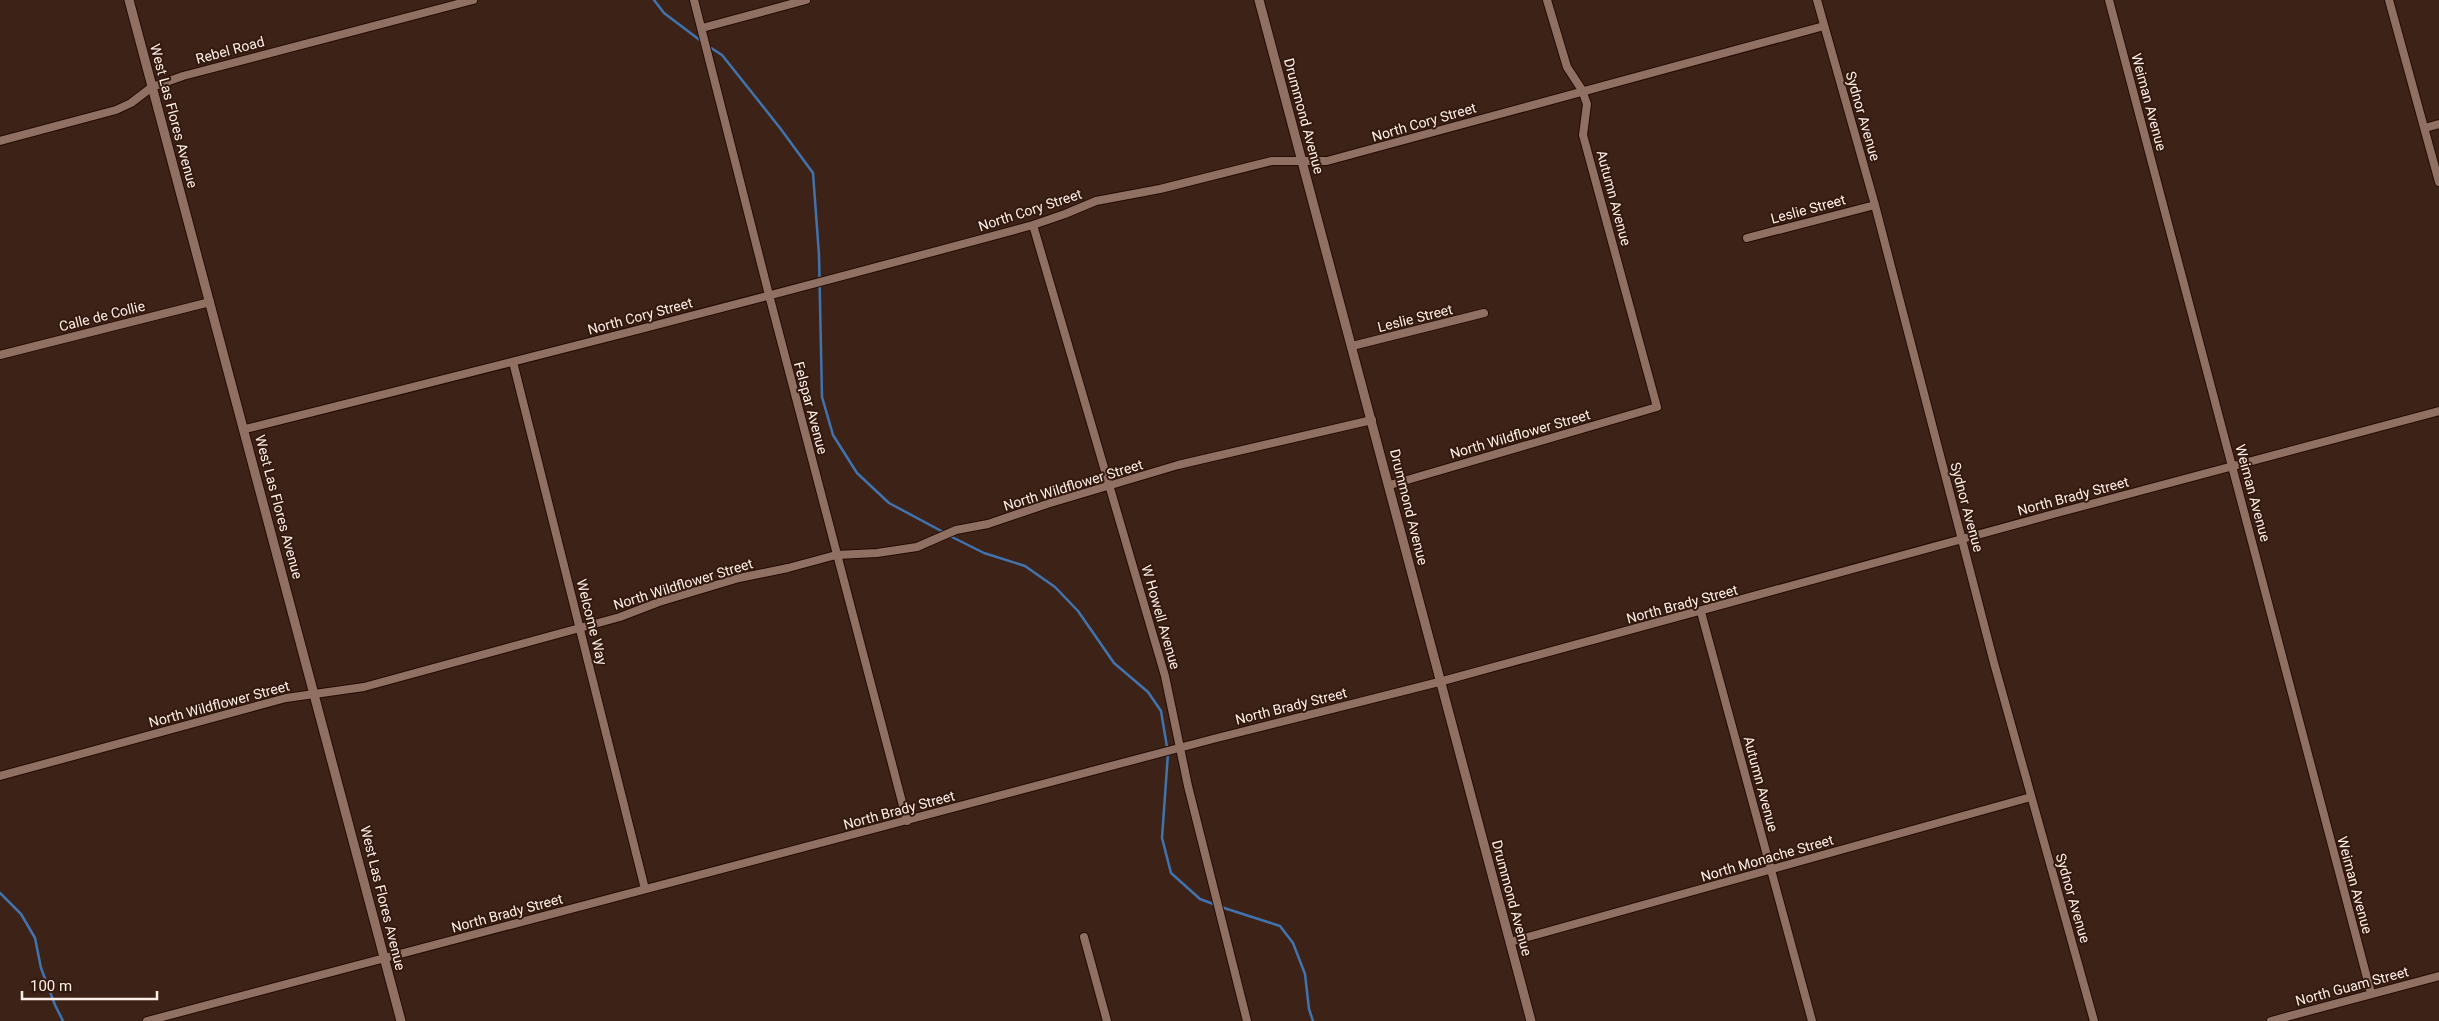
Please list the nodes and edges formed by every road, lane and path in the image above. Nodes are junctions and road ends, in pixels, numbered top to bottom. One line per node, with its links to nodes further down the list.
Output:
1 (130, 0): 12 (street, West Las Flores Avenue)
2 (473, 0): 12 (street, Rebel Road)
3 (694, 0): 11 (street, Felspar Avenue)
4 (806, 0): 11 (street)
5 (1260, 0): 17 (street, Drummond Avenue)
6 (1547, 0): 13 (street, Autumn Avenue)
7 (1817, 0): 10 (street, Sydnor Avenue)
8 (2109, 0): 32 (street, Weiman Avenue)
9 (2389, 0): 15 (street)
10 (1824, 26): 13 (street, North Cory Street); 19 (street, Sydnor Avenue)
11 (702, 28): 22 (street, Felspar Avenue)
12 (152, 87): 16 (street, Rebel Road); 23 (street, West Las Flores Avenue)
13 (1582, 90): 17 (street, North Cory Street); 28 (street, Autumn Avenue)
14 (2439, 124): 15 (street)
15 (2425, 128): 18 (street)
16 (0, 141)
17 (1302, 160): 20 (street, North Cory Street); 25 (street, Drummond Avenue)
18 (2439, 182)
19 (1875, 205): 21 (street, Leslie Street); 35 (street, Sydnor Avenue)
20 (1033, 225): 22 (street, North Cory Street); 33 (street, W Howell Avenue)
21 (1747, 238)
22 (769, 295): 27 (street, North Cory Street); 36 (street, Felspar Avenue)
23 (210, 302): 26 (street, Calle de Collie); 31 (street, West Las Flores Avenue)
24 (1484, 313): 25 (street, Leslie Street)
25 (1352, 346): 30 (street, Drummond Avenue)
26 (0, 355)
27 (512, 362): 31 (street, North Cory Street); 38 (street, Welcome Way)
28 (1657, 407): 34 (street, North Wildflower Street)
29 (2439, 411): 32 (street, North Brady Street)
30 (1372, 420): 33 (street, North Wildflower Street); 34 (street, Drummond Avenue)
31 (245, 429): 40 (street, West Las Flores Avenue)
32 (2233, 467): 35 (street, North Brady Street); 51 (street, Weiman Avenue)
33 (1110, 486): 36 (street, North Wildflower Street); 41 (street, W Howell Avenue)
34 (1390, 486): 39 (street, Drummond Avenue)
35 (1963, 540): 37 (street, North Brady Street); 43 (street, Sydnor Avenue)
36 (836, 555): 38 (street, North Wildflower Street); 44 (street, Felspar Avenue)
37 (1701, 612): 39 (street, North Brady Street); 45 (street, Autumn Avenue)
38 (580, 628): 40 (street, North Wildflower Street); 46 (street, Welcome Way)
39 (1439, 682): 41 (street, North Brady Street); 48 (street, Drummond Avenue)
40 (315, 694): 42 (street, North Wildflower Street); 49 (street, West Las Flores Avenue)
41 (1181, 748): 44 (street, North Brady Street); 52 (street, W Howell Avenue)
42 (0, 776)
43 (2031, 796): 45 (street, North Monache Street); 58 (street, Sydnor Avenue)
44 (907, 821): 46 (street, North Brady Street)
45 (1771, 870): 48 (street, North Monache Street); 57 (street, Autumn Avenue)
46 (645, 889): 49 (street, North Brady Street)
47 (1084, 937): 55 (street)
48 (1510, 942): 56 (street, Drummond Avenue)
49 (386, 959): 53 (street, North Brady Street); 54 (street, West Las Flores Avenue)
50 (2439, 976): 51 (street, North Guam Street)
51 (2371, 993): 59 (street, North Guam Street)
52 (1244, 1020)
53 (147, 1021)
54 (401, 1021)
55 (1107, 1021)
56 (1531, 1021)
57 (1812, 1021)
58 (2094, 1021)
59 (2271, 1021)

